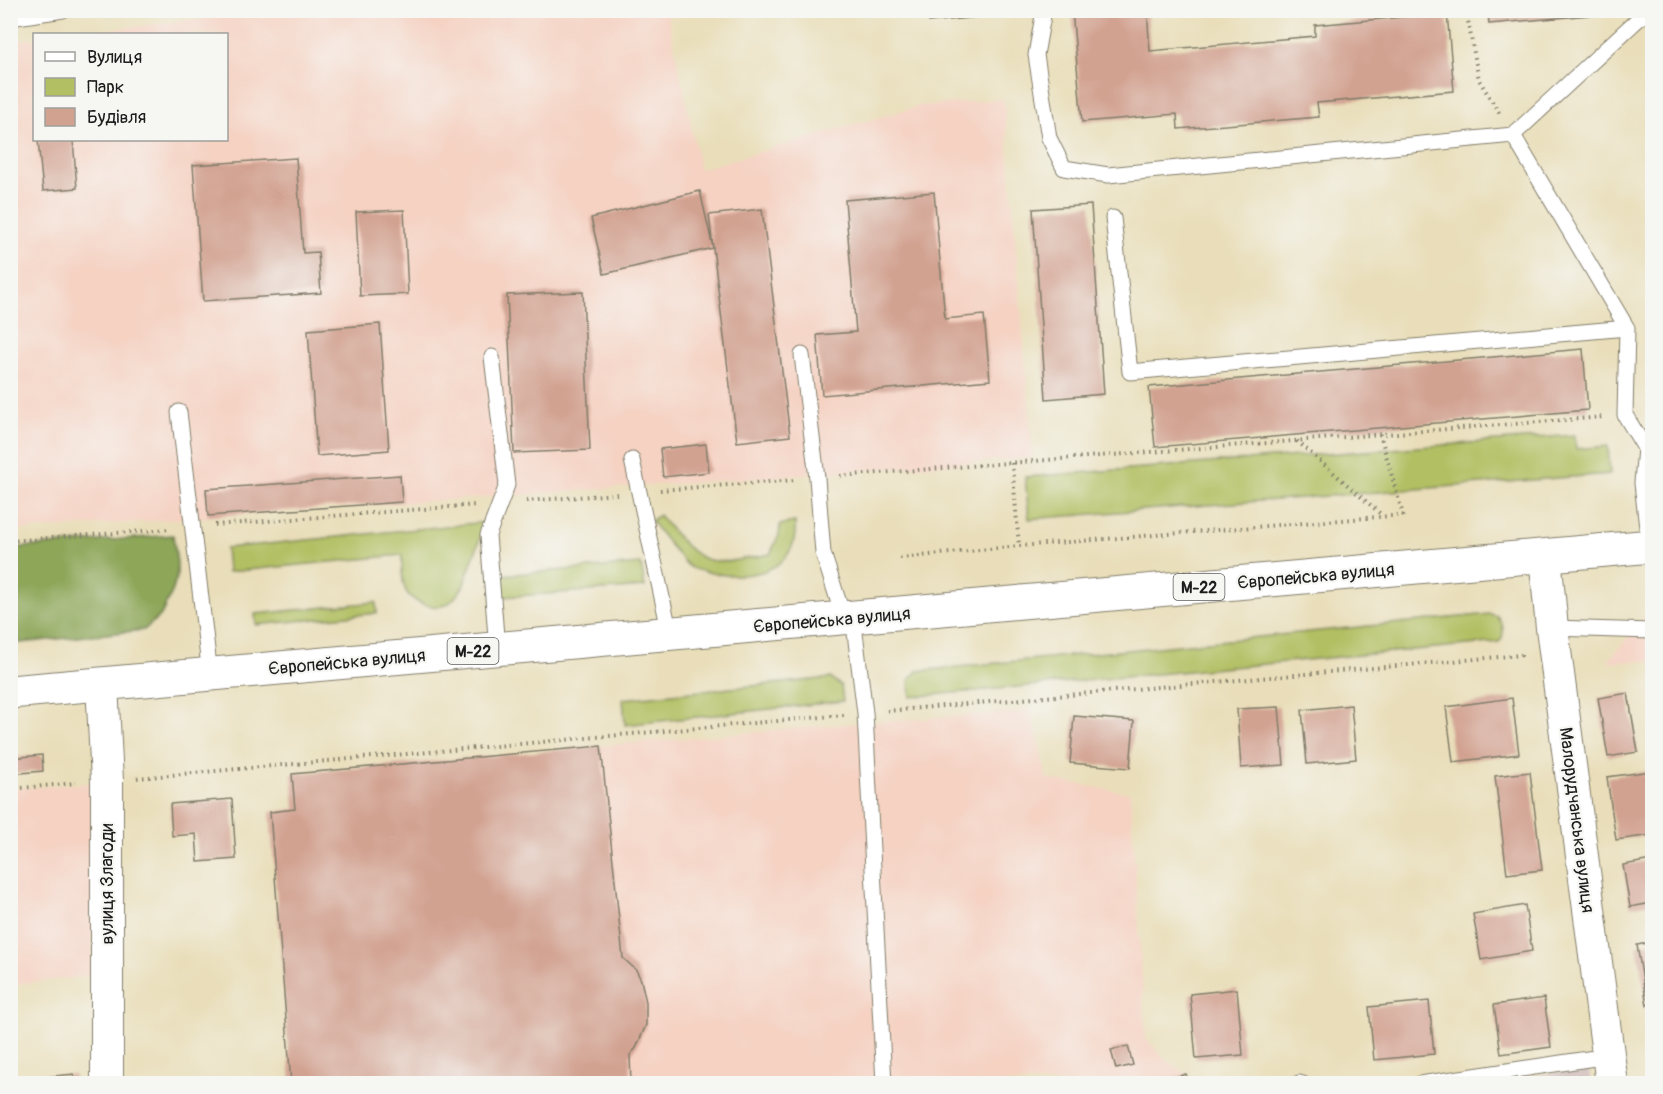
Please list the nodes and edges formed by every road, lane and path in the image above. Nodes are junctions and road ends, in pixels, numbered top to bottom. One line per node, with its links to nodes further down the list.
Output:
1 (63, 10): 5 (lane)
2 (1044, 10): 6 (lane)
3 (1466, 10): 6 (path)
4 (1648, 10): 6 (lane)
5 (10, 18)
6 (1513, 135): 8 (lane)
7 (1113, 218): 8 (lane)
8 (1627, 328): 14 (lane)
9 (802, 355): 22 (lane)
10 (492, 357): 26 (lane)
11 (179, 412): 27 (lane)
12 (1380, 434): 17 (path)
13 (1296, 441): 17 (path)
14 (1649, 447): 19 (lane)
15 (632, 460): 25 (lane)
16 (1012, 463): 18 (path)
17 (1383, 516): 18 (path)
18 (1019, 546): 21 (path)
19 (1651, 546): 20 (highway, Європейська вулиця / М-22)
20 (1545, 556): 22 (highway, Європейська вулиця / М-22); 23 (street, Малорудчанська вулиця)
21 (900, 558)
22 (849, 618): 25 (highway, Європейська вулиця / М-22); 30 (lane)
23 (1552, 628): 24 (lane); 30 (path); 33 (street, Малорудчанська вулиця)
24 (1653, 631)
25 (670, 634): 26 (highway, Європейська вулиця / М-22)
26 (496, 649): 27 (highway, Європейська вулиця / М-22)
27 (210, 675): 28 (highway, Європейська вулиця / М-22)
28 (102, 684): 29 (highway, Європейська вулиця / М-22); 31 (street, вулиця Злагоди)
29 (10, 692)
30 (861, 714): 31 (path); 35 (lane)
31 (107, 781): 32 (path); 34 (street, вулиця Злагоди)
32 (10, 789)
33 (1610, 1070): 36 (lane)
34 (107, 1083)
35 (884, 1083)
36 (1420, 1083)

